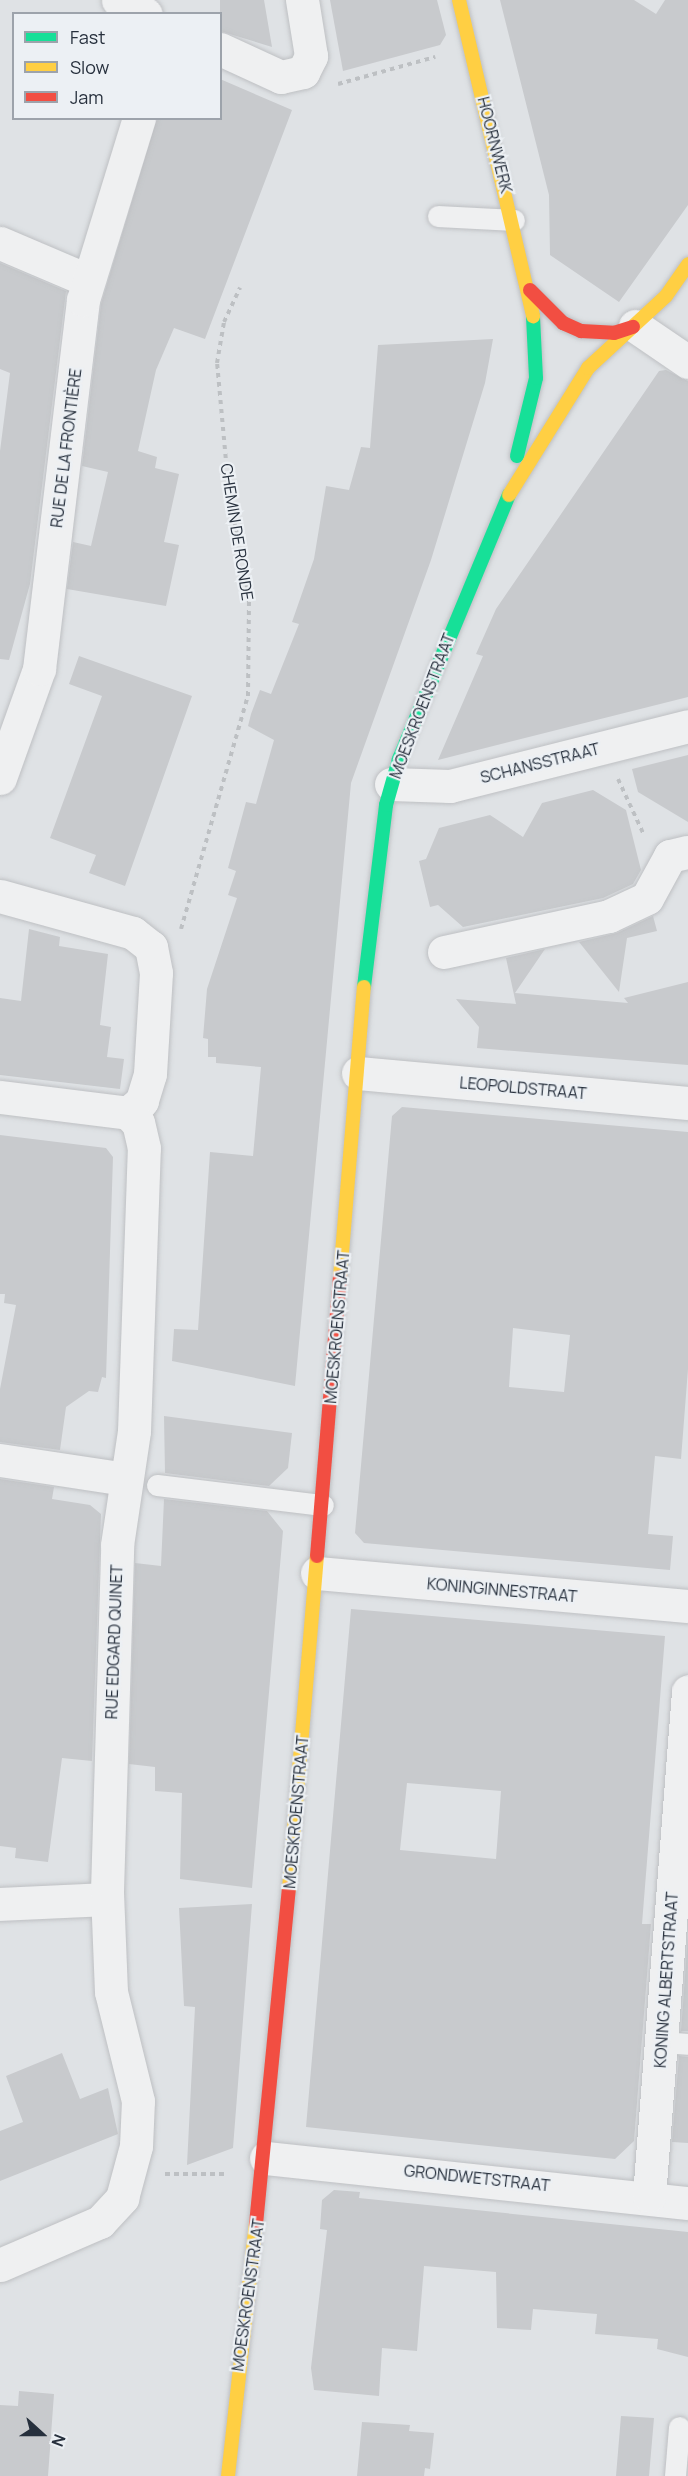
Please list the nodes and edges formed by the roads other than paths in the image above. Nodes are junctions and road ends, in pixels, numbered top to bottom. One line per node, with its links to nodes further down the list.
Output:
1 (118, 0): 4 (street)
2 (302, 0): 5 (street)
3 (459, 0): 8 (street, HOORNWERK)
4 (142, 12)
5 (222, 50)
6 (138, 120): 11 (street, RUE DE LA FRONTIÈRE)
7 (438, 216): 8 (lane)
8 (514, 220): 12 (street, HOORNWERK)
9 (0, 243): 11 (street)
10 (688, 264): 13 (street, MOESKROENSTRAAT)
11 (87, 280): 17 (street, RUE DE LA FRONTIÈRE)
12 (530, 290): 13 (street); 15 (street, HOORNWERK)
13 (635, 326): 14 (street); 15 (street, MOESKROENSTRAAT)
14 (688, 362)
15 (500, 512): 18 (street, MOESKROENSTRAAT)
16 (688, 726): 18 (street, SCHANSSTRAAT)
17 (0, 778)
18 (391, 784): 22 (street, MOESKROENSTRAAT)
19 (679, 854): 21 (street)
20 (0, 896): 25 (street)
21 (444, 952)
22 (358, 1073): 24 (street, LEOPOLDSTRAAT); 28 (street, MOESKROENSTRAAT)
23 (0, 1097): 25 (street)
24 (688, 1103)
25 (128, 1113): 27 (street, RUE EDGARD QUINET)
26 (0, 1460): 27 (street)
27 (141, 1482): 28 (lane); 32 (street, RUE EDGARD QUINET)
28 (323, 1505): 29 (street, MOESKROENSTRAAT)
29 (317, 1573): 30 (street, KONINGINNESTRAAT); 35 (street, MOESKROENSTRAAT)
30 (688, 1606)
31 (688, 1692): 34 (street, KONING ALBERTSTRAAT)
32 (107, 1899): 33 (street); 38 (street, RUE EDGARD QUINET)
33 (0, 1904)
34 (675, 2043): 36 (street, KONING ALBERTSTRAAT)
35 (266, 2158): 36 (street, GRONDWETSTRAAT); 40 (street, MOESKROENSTRAAT)
36 (649, 2196): 37 (street, GRONDWETSTRAAT)
37 (688, 2203)
38 (0, 2265)
39 (679, 2427): 41 (lane)
40 (228, 2476)
41 (675, 2476)

